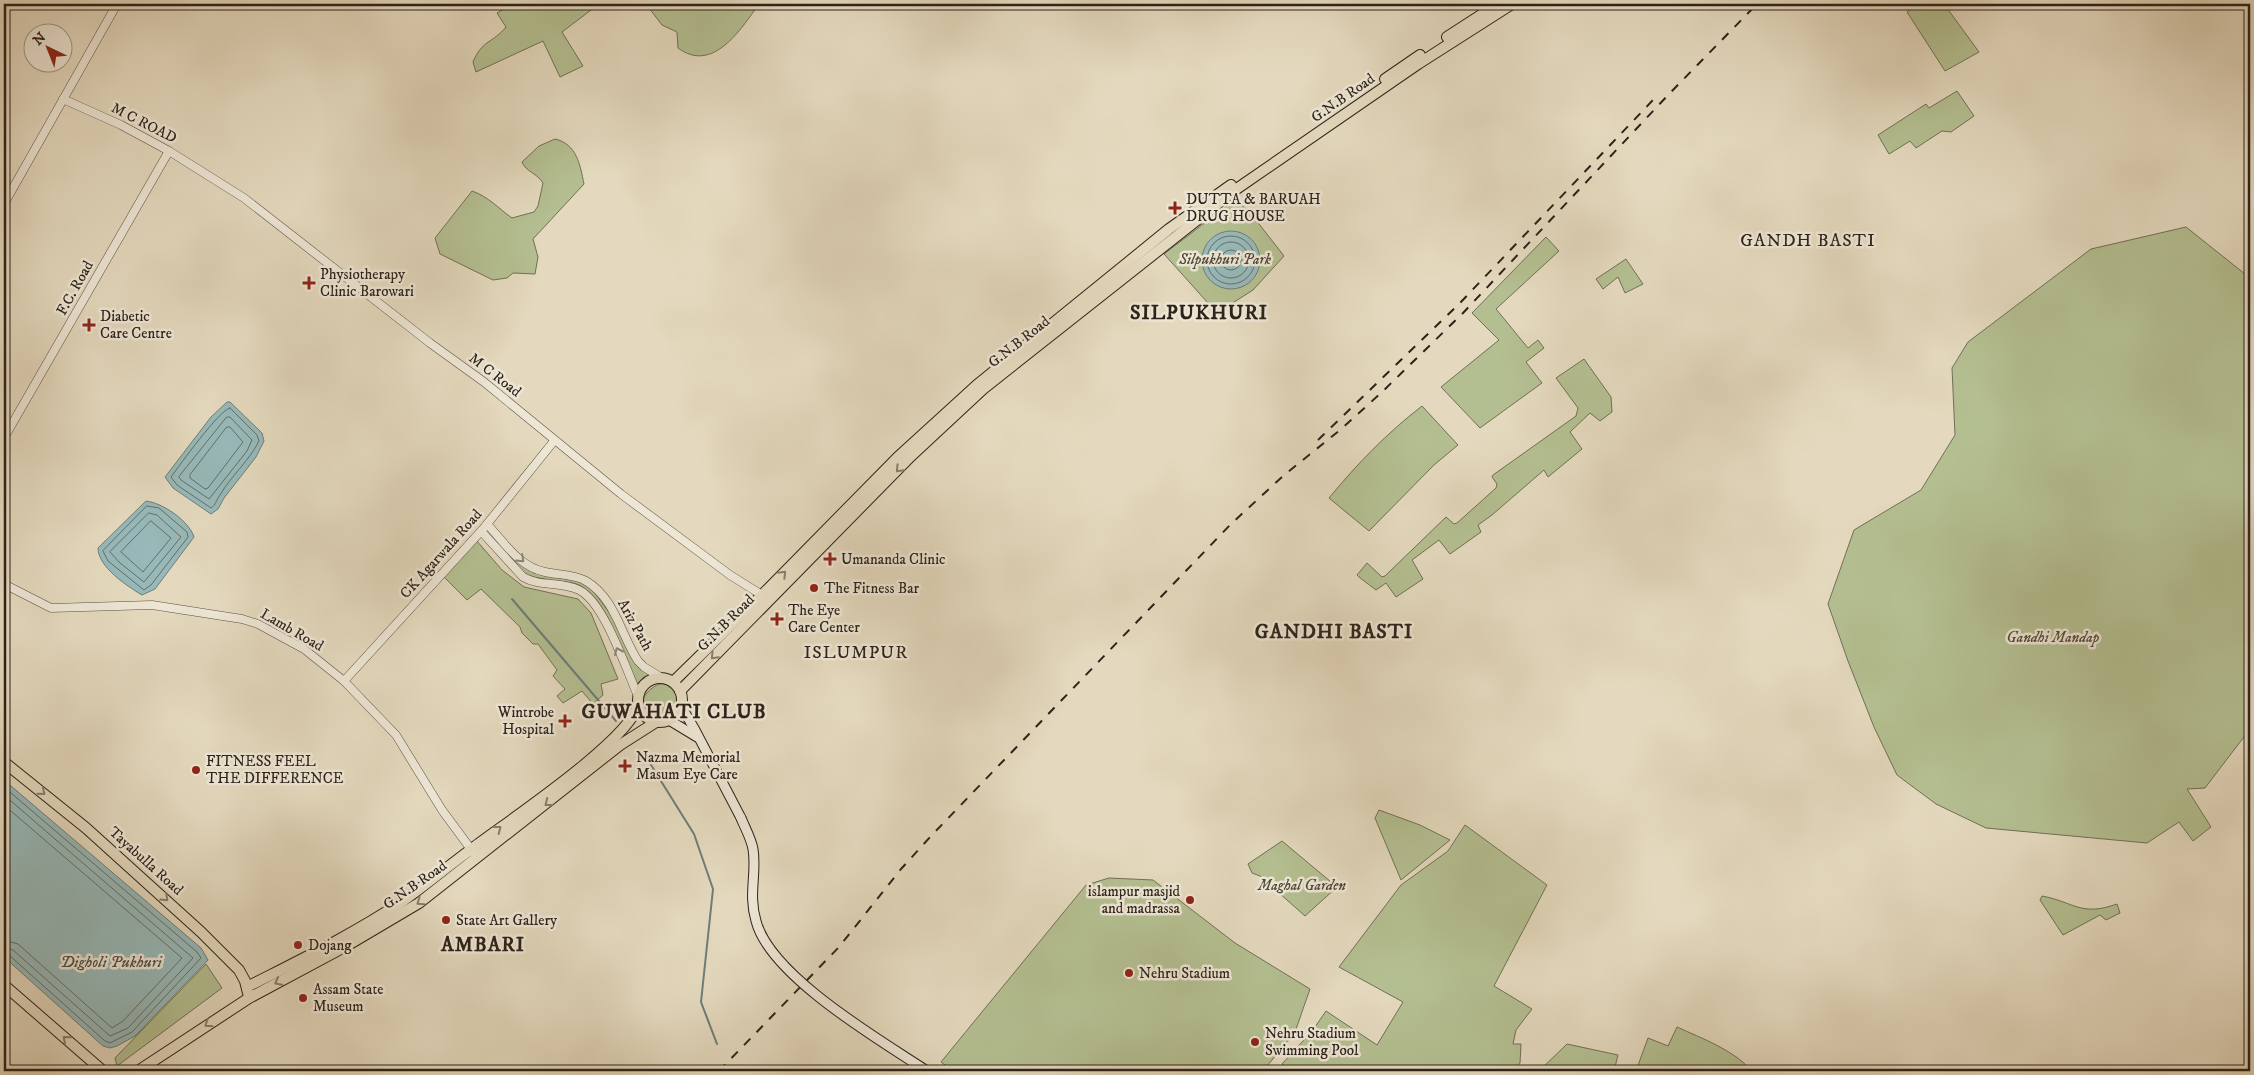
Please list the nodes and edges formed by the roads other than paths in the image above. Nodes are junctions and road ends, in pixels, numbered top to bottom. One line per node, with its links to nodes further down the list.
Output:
1 (117, 4): 5 (street)
2 (1498, 4): 4 (main road)
3 (1512, 4): 4 (main road)
4 (1415, 62): 14 (main road, G.N.B Road, one-way to 4); 17 (main road, G.N.B Road, one-way to 17)
5 (63, 98): 6 (street, M C ROAD); 8 (street)
6 (169, 151): 7 (street, M C ROAD); 9 (street, F.C. Road)
7 (211, 176): 10 (street, M C Road)
8 (4, 204)
9 (4, 438)
10 (554, 441): 11 (street, CK Agarwala Road); 14 (street, M C Road)
11 (487, 524): 12 (street, CK Agarwala Road); 15 (street, Ariz Path, one-way to 15)
12 (481, 531): 16 (street, CK Agarwala Road); 18 (street, Ariz Path, one-way to 12)
13 (4, 584): 16 (street, Lamb Road)
14 (762, 595): 17 (main road, G.N.B Road)
15 (662, 678): 17 (main road); 18 (main road)
16 (344, 681): 24 (street, Lamb Road)
17 (677, 686): 19 (main road)
18 (638, 701): 21 (main road); 24 (main road, G.N.B Road, one-way to 18)
19 (681, 706): 20 (main road); 22 (main road)
20 (669, 720): 21 (main road); 22 (main road)
21 (656, 722): 25 (main road, G.N.B Road, one-way to 25)
22 (698, 737): 30 (main road, bridge)
23 (4, 762): 27 (main road, Tayabulla Road, one-way to 27)
24 (471, 849): 25 (street, Lamb Road); 27 (main road, G.N.B Road)
25 (478, 858): 27 (main road, G.N.B Road, one-way to 27)
26 (4, 985): 28 (main road, one-way to 26)
27 (248, 992): 29 (main road, one-way to 29)
28 (103, 1071)
29 (138, 1071)
30 (927, 1071)

